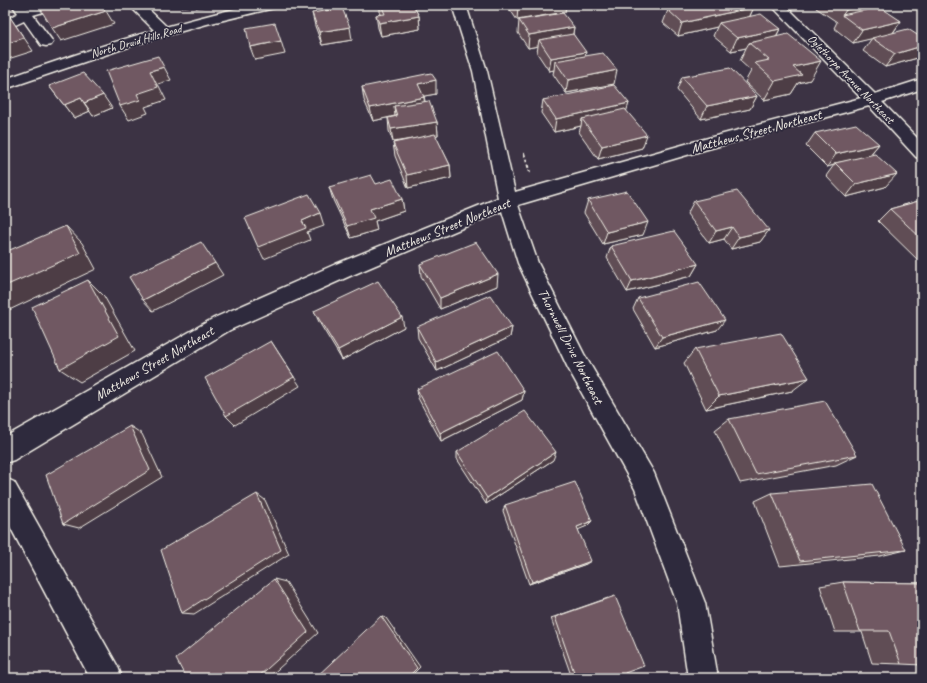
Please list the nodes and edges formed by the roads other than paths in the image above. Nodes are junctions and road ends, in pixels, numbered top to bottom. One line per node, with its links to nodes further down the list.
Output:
1 (52, 5): 6 (street)
2 (136, 5): 8 (street)
3 (269, 5): 8 (street, North Druid Hills Road)
4 (459, 5): 14 (street, Thornwell Drive Northeast)
5 (778, 5): 12 (street, Oglethorpe Avenue Northeast)
6 (23, 9): 7 (street); 9 (street)
7 (5, 26)
8 (164, 32): 10 (street, North Druid Hills Road)
9 (46, 42)
10 (5, 84)
11 (922, 84): 12 (street, Matthews Street Northeast)
12 (872, 100): 13 (street, Oglethorpe Avenue Northeast); 14 (street, Matthews Street Northeast)
13 (922, 153)
14 (508, 201): 15 (street, Matthews Street Northeast); 18 (street, Thornwell Drive Northeast)
15 (5, 450)
16 (5, 491): 17 (street)
17 (107, 678)
18 (703, 678)

